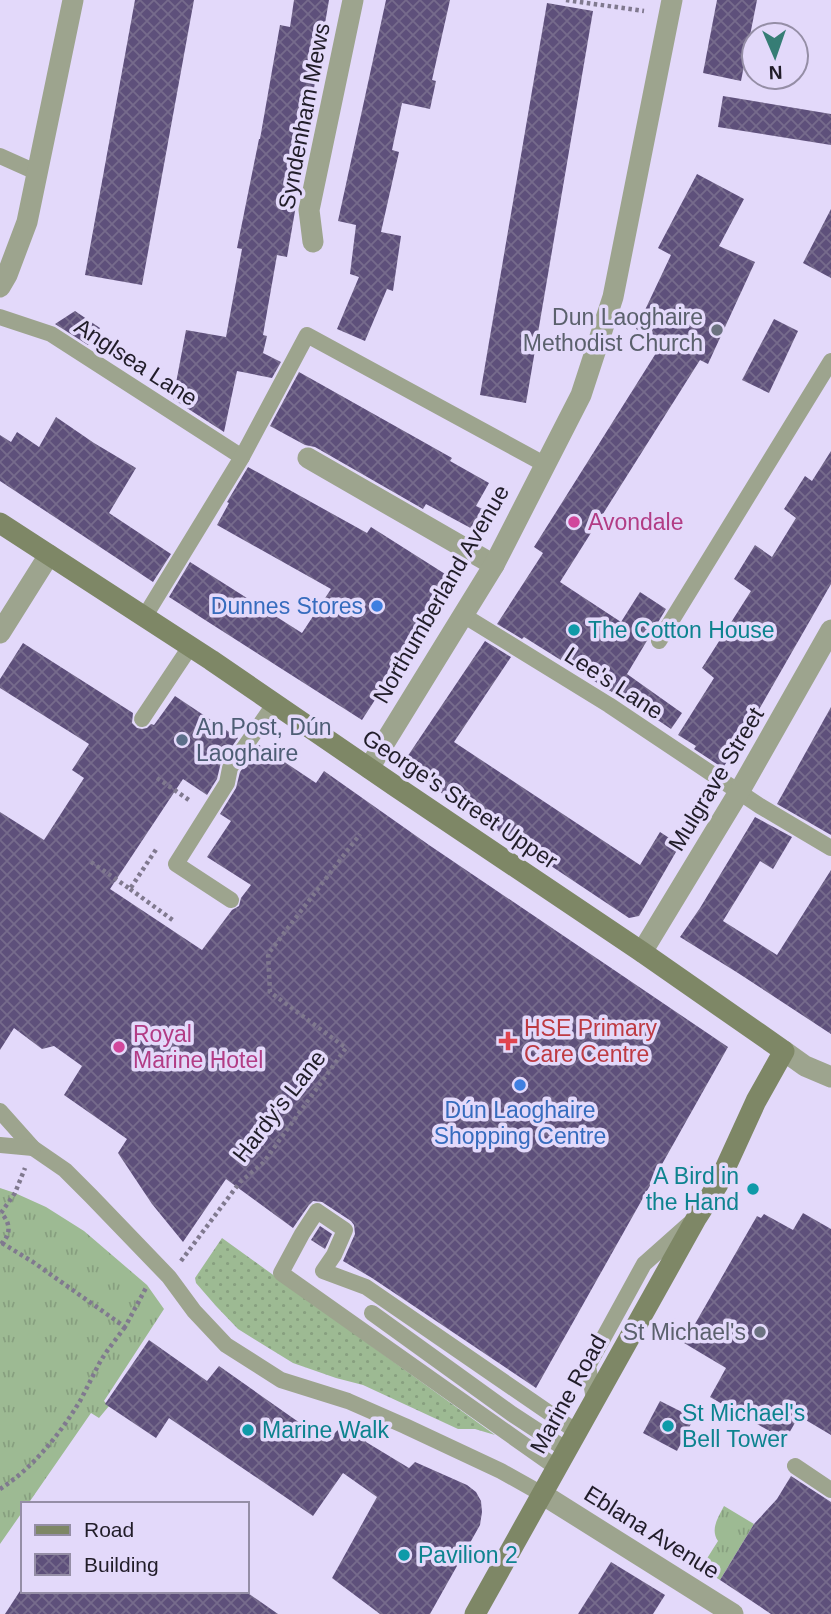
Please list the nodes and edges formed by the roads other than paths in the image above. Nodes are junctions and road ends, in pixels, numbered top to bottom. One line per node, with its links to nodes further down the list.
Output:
1 (73, 0): 5 (street)
2 (353, 0): 6 (street, Syndenham Mews)
3 (671, 8): 12 (street, Northumberland Avenue)
4 (0, 156): 5 (lane)
5 (38, 173): 7 (street)
6 (313, 242)
7 (0, 287)
8 (0, 317): 10 (lane, Anglsea Lane)
9 (831, 361): 20 (lane)
10 (242, 457): 12 (lane); 17 (lane)
11 (307, 458): 15 (street)
12 (546, 466): 15 (street, Northumberland Avenue)
13 (0, 523): 14 (main road, George's Street Upper)
14 (49, 555): 17 (main road, George's Street Upper); 19 (street)
15 (494, 565): 16 (street, Northumberland Avenue)
16 (463, 615): 24 (street, Northumberland Avenue); 25 (lane, Lee's Lane)
17 (145, 616): 21 (main road, George's Street Upper)
18 (831, 630): 25 (street, Mulgrave Street)
19 (0, 633)
20 (659, 641)
21 (190, 647): 22 (main road, George's Street Upper); 23 (lane)
22 (275, 703): 24 (main road, George's Street Upper); 27 (lane)
23 (142, 719)
24 (369, 768): 28 (main road, George's Street Upper)
25 (739, 792): 26 (lane, Lee's Lane); 28 (street, Mulgrave Street)
26 (831, 848)
27 (231, 900)
28 (642, 952): 29 (main road, George's Street Upper)
29 (784, 1051): 30 (street); 35 (main road, Marine Road)
30 (831, 1077)
31 (0, 1111): 33 (lane)
32 (0, 1144): 33 (lane)
33 (33, 1148): 38 (lane)
34 (372, 1313): 35 (lane)
35 (567, 1450): 35 (lane); 38 (main road, Marine Road)
36 (795, 1466): 37 (lane)
37 (831, 1490)
38 (542, 1494): 39 (main road, Marine Road); 40 (street, Eblana Avenue)
39 (475, 1614)
40 (733, 1614)

